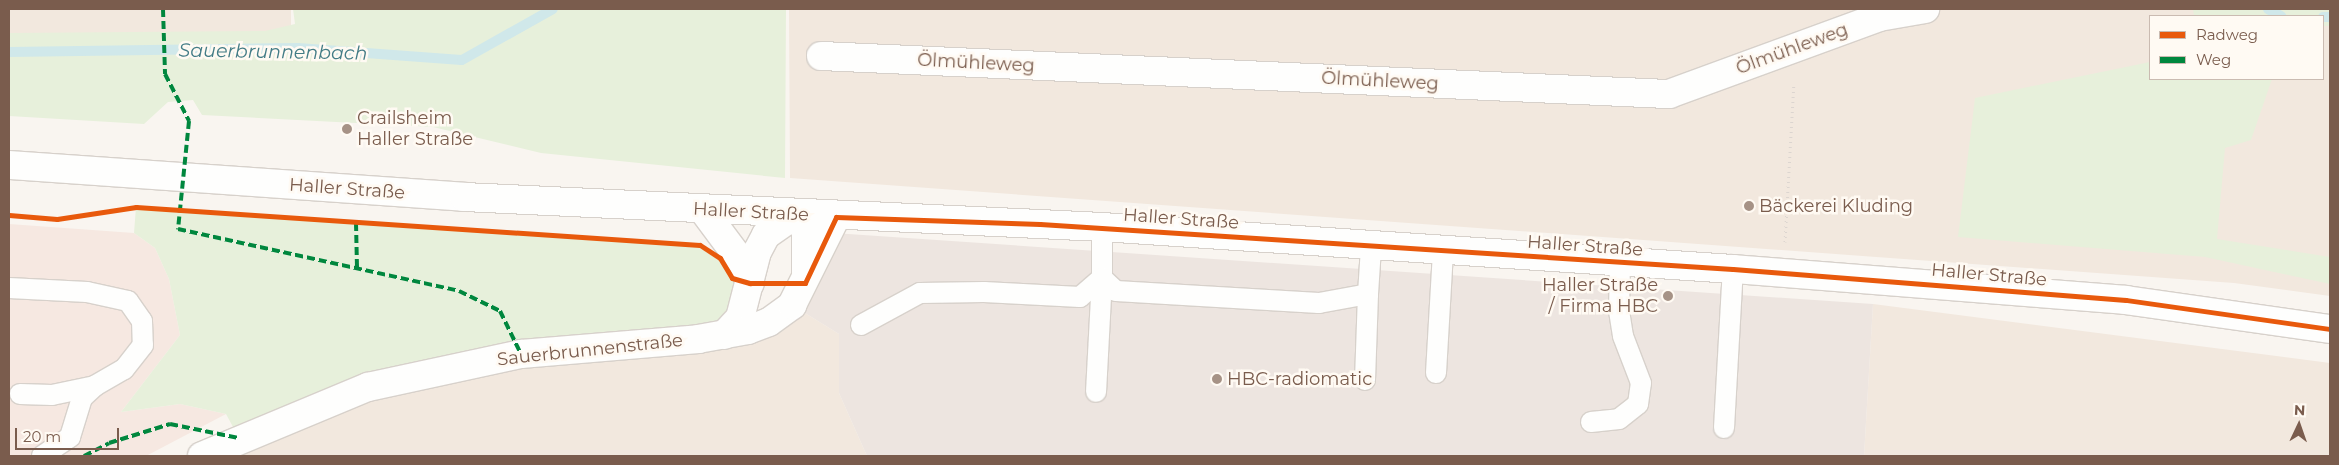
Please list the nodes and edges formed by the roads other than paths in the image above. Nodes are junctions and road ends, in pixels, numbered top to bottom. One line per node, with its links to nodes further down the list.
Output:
1 (1925, 9): 2 (main road, Ölmühleweg)
2 (822, 56)
3 (9, 165): 4 (main road, Haller Straße)
4 (703, 210): 5 (main road, Haller Straße); 13 (main road)
5 (795, 215): 6 (main road, Haller Straße); 13 (main road); 14 (main road, Sauerbrunnenstraße)
6 (836, 217): 7 (main road, Haller Straße); 14 (main road, Sauerbrunnenstraße)
7 (1102, 227): 8 (main road, Haller Straße); 12 (lane)
8 (1371, 246): 9 (main road, Haller Straße); 16 (lane)
9 (1442, 251): 10 (main road, Haller Straße); 20 (lane)
10 (1620, 262): 11 (main road, Haller Straße); 25 (lane)
11 (1733, 269): 18 (main road, Haller Straße); 26 (lane)
12 (1102, 278): 16 (lane); 17 (lane); 23 (lane)
13 (750, 284): 19 (main road)
14 (805, 284): 19 (main road, Sauerbrunnenstraße)
15 (9, 288): 22 (lane)
16 (1368, 294): 21 (lane)
17 (860, 325)
18 (2330, 329)
19 (724, 335): 28 (main road, Sauerbrunnenstraße)
20 (1436, 373)
21 (1366, 380)
22 (95, 386): 24 (lane); 27 (lane)
23 (1096, 392)
24 (20, 394)
25 (1591, 422)
26 (1724, 428)
27 (42, 456)
28 (202, 456)

